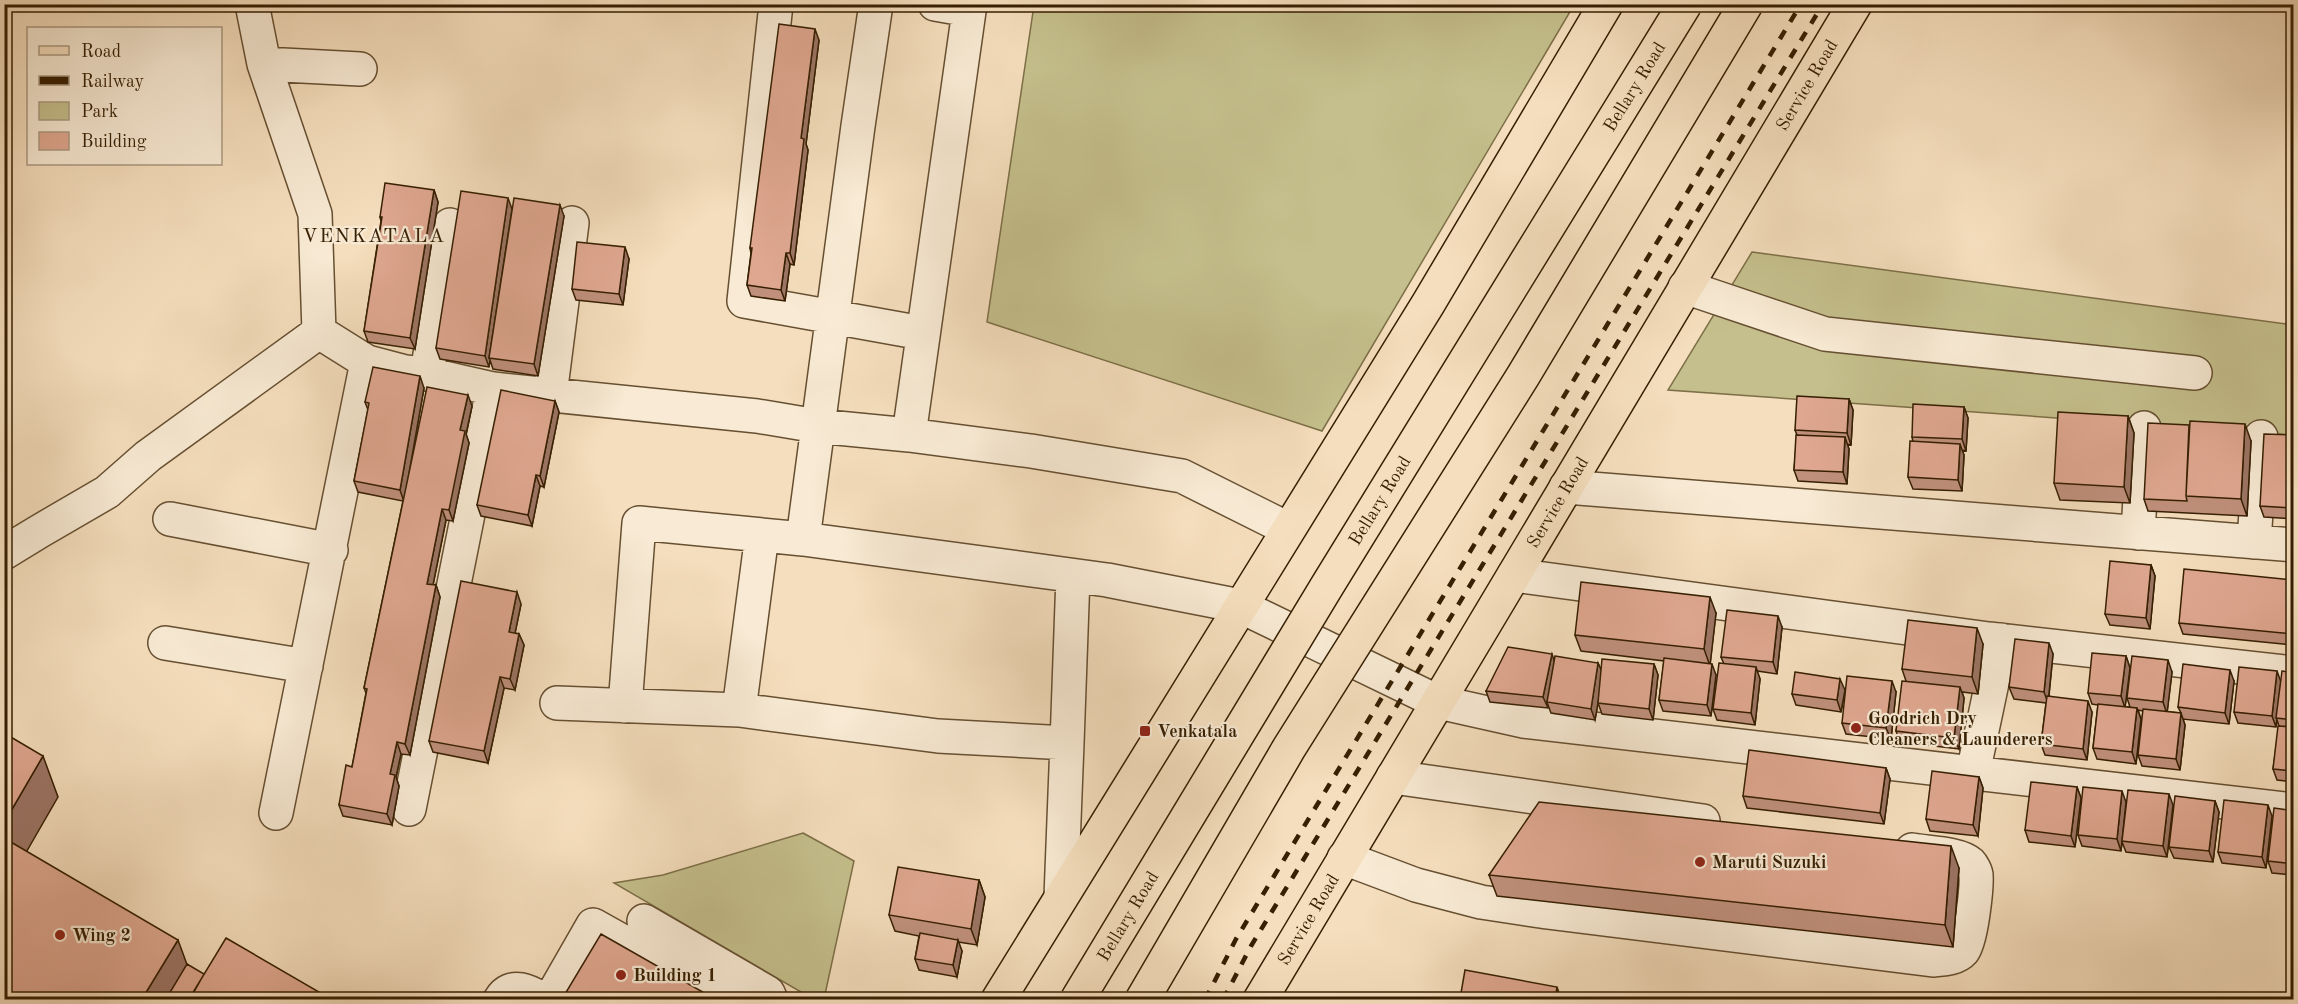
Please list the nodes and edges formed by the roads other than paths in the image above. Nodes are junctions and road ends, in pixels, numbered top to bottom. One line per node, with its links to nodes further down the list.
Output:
1 (252, 4): 10 (street)
2 (776, 4): 15 (street)
3 (876, 4): 15 (street)
4 (935, 4): 9 (street)
5 (1606, 4): 29 (main road)
6 (1685, 4): 65 (main road, Bellary Road, bridge)
7 (1746, 4): 66 (main road, bridge)
8 (1855, 4): 14 (main road, Service Road)
9 (969, 8): 17 (street)
10 (264, 64): 11 (street); 16 (street)
11 (360, 69)
12 (572, 223): 22 (street)
13 (450, 225): 20 (street)
14 (1686, 287): 19 (street); 27 (main road, Service Road)
15 (832, 318): 17 (street); 23 (street)
16 (319, 332): 18 (street); 36 (street)
17 (922, 333): 25 (street)
18 (367, 362): 20 (street); 35 (street)
19 (2195, 373)
20 (427, 374): 21 (street)
21 (493, 389): 22 (street); 51 (street)
22 (550, 395): 23 (street)
23 (818, 426): 25 (street); 32 (street)
24 (2144, 428): 30 (street)
25 (909, 435): 29 (street)
26 (2260, 437): 33 (street)
27 (1566, 487): 30 (street); 37 (main road, Service Road)
28 (170, 519): 35 (street)
29 (1288, 529): 39 (main road)
30 (2138, 533): 33 (street)
31 (762, 535): 32 (street); 46 (street); 47 (street)
32 (804, 539): 38 (street)
33 (2254, 542): 34 (street)
34 (2294, 545)
35 (331, 550): 42 (street)
36 (4, 554)
37 (1514, 575): 40 (street); 44 (main road, Service Road)
38 (1072, 576): 39 (street); 48 (street)
39 (1240, 606): 44 (street); 57 (main road)
40 (2001, 640): 43 (street); 49 (street)
41 (165, 643): 42 (street)
42 (306, 666): 53 (street)
43 (2294, 673)
44 (1438, 702): 49 (street); 50 (main road, Service Road)
45 (557, 703): 46 (street)
46 (625, 706): 47 (street)
47 (740, 710): 48 (street)
48 (1067, 743): 57 (street)
49 (1973, 773): 52 (street)
50 (1393, 777): 54 (street); 56 (main road, Service Road)
51 (409, 809)
52 (2294, 810)
53 (276, 813)
54 (1735, 825)
55 (1886, 847): 56 (street)
56 (1344, 858): 67 (main road, Service Road)
57 (1061, 897): 64 (main road)
58 (644, 921): 63 (street)
59 (500, 999): 60 (street)
60 (544, 999)
61 (550, 999): 62 (street)
62 (727, 999)
63 (771, 999)
64 (998, 999)
65 (1077, 999)
66 (1142, 999)
67 (1260, 999)

